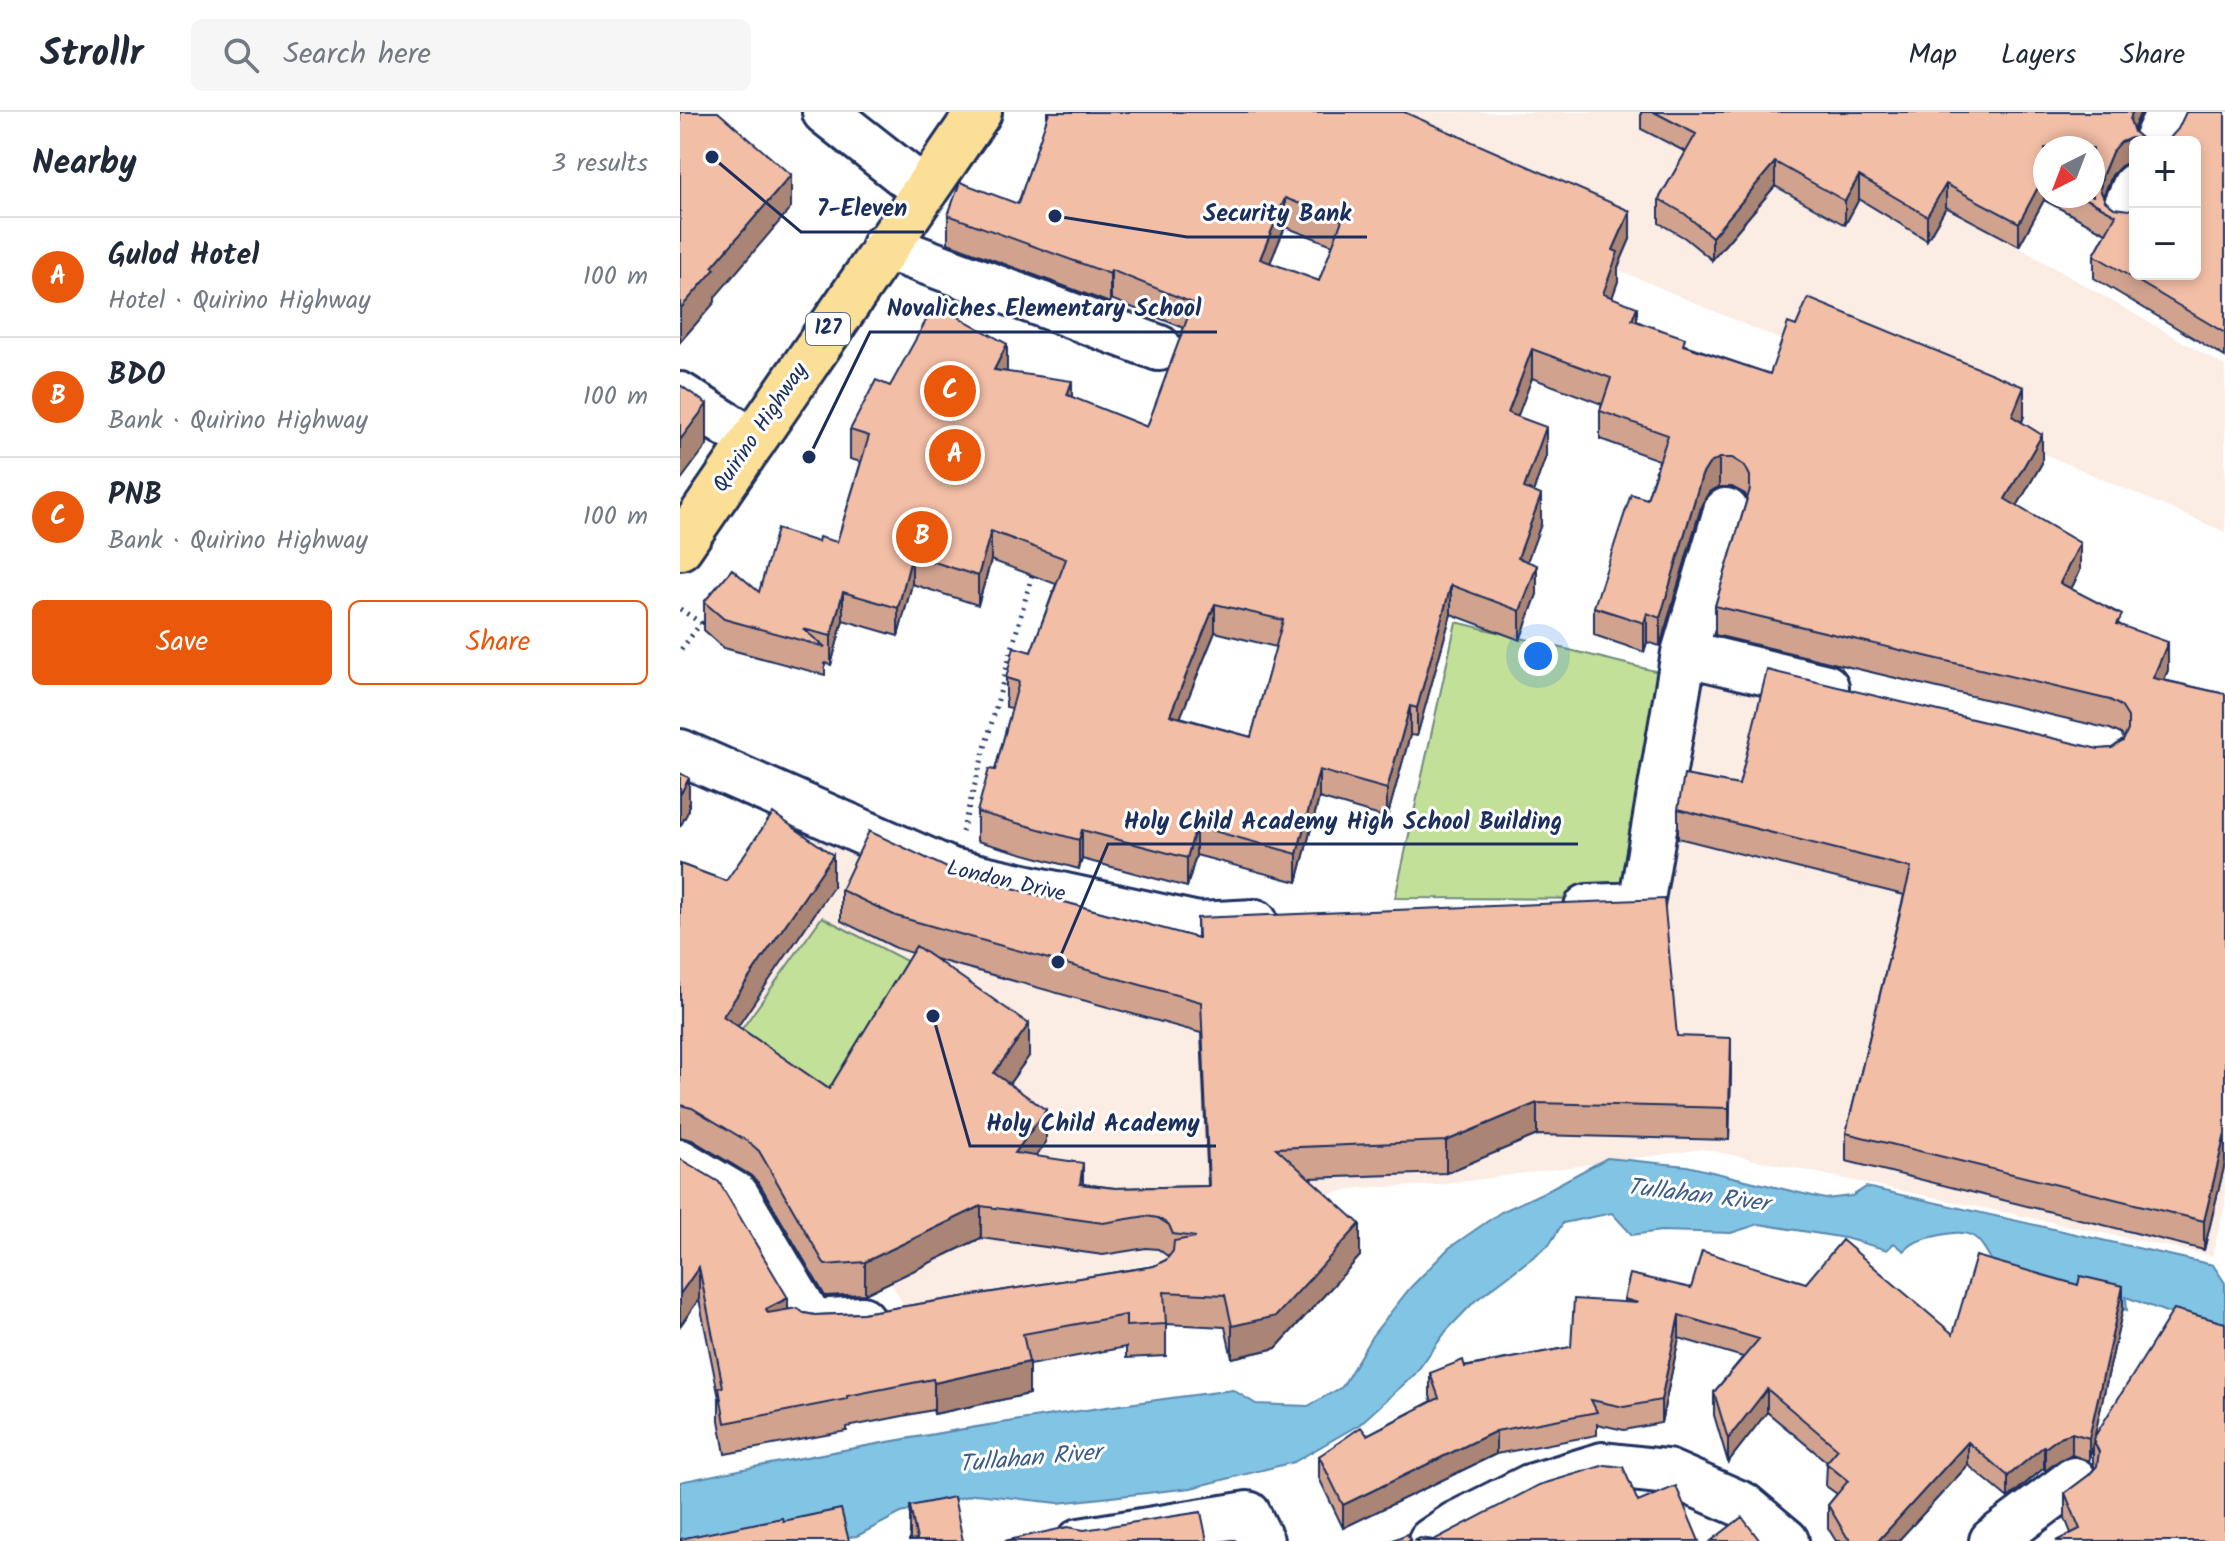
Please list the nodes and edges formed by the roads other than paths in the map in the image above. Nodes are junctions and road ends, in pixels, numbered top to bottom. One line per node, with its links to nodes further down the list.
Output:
1 (825, 112): 5 (street)
2 (979, 112): 5 (main road, Quirino Highway / 127)
3 (2169, 112): 4 (street)
4 (2158, 136)
5 (924, 190): 6 (main road, Quirino Highway / 127)
6 (884, 246): 7 (street); 9 (main road, Quirino Highway / 127)
7 (1159, 348)
8 (680, 395): 9 (street)
9 (753, 441): 11 (main road, Quirino Highway / 127)
10 (1726, 511): 12 (street)
11 (680, 547)
12 (1684, 653): 13 (street); 15 (street)
13 (1864, 696)
14 (680, 752): 16 (street, London Drive)
15 (1547, 909)
16 (1298, 920)
17 (680, 1162): 18 (street)
18 (897, 1314)
19 (2074, 1480): 24 (street)
20 (1080, 1541): 21 (street)
21 (1261, 1541)
22 (1431, 1541): 23 (street)
23 (1786, 1541)
24 (1992, 1541)

